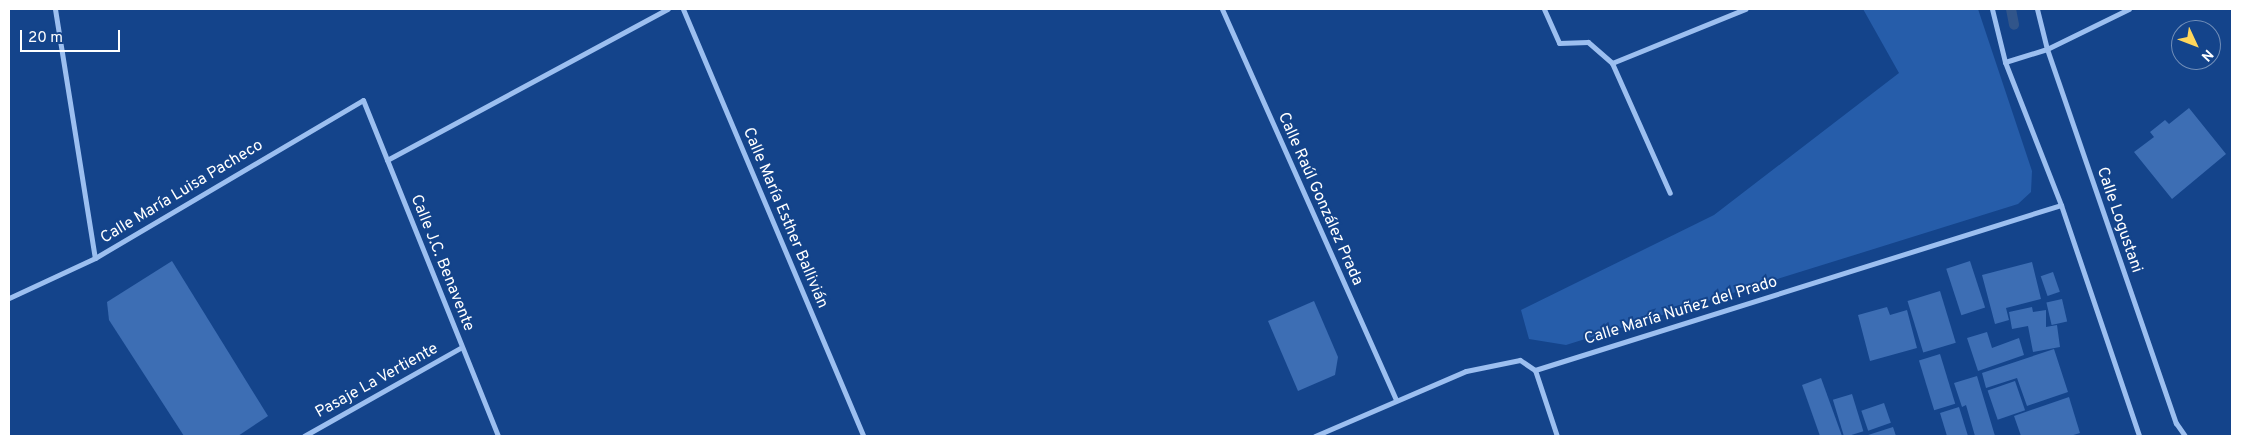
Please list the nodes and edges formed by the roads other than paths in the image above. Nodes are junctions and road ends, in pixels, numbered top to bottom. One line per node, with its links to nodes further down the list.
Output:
1 (55, 9): 17 (street)
2 (668, 9): 14 (street)
3 (683, 9): 24 (street, Calle María Esther Ballivián)
4 (1222, 9): 21 (street, Calle Raúl González Prada)
5 (1544, 9): 12 (street)
6 (1745, 9): 12 (street)
7 (1992, 9): 11 (street)
8 (2037, 9): 10 (street, Calle Logustani)
9 (2129, 9): 10 (street)
10 (2047, 49): 11 (street); 28 (street, Calle Logustani)
11 (2005, 62): 16 (street)
12 (1612, 63): 15 (street)
13 (363, 100): 14 (street, Calle J.C. Benavente); 17 (street, Calle María Luisa Pacheco)
14 (387, 160): 19 (street, Calle J.C. Benavente)
15 (1670, 192)
16 (2061, 205): 20 (street, Calle María Nuñez del Prado); 27 (street)
17 (94, 258): 18 (street, Calle María Luisa Pacheco)
18 (9, 298)
19 (462, 347): 22 (street, Pasaje La Vertiente); 23 (street, Calle J.C. Benavente)
20 (1535, 370): 21 (street); 26 (street)
21 (1396, 399): 25 (street)
22 (304, 436)
23 (498, 436)
24 (863, 436)
25 (1315, 436)
26 (1557, 436)
27 (2139, 436)
28 (2185, 436)

